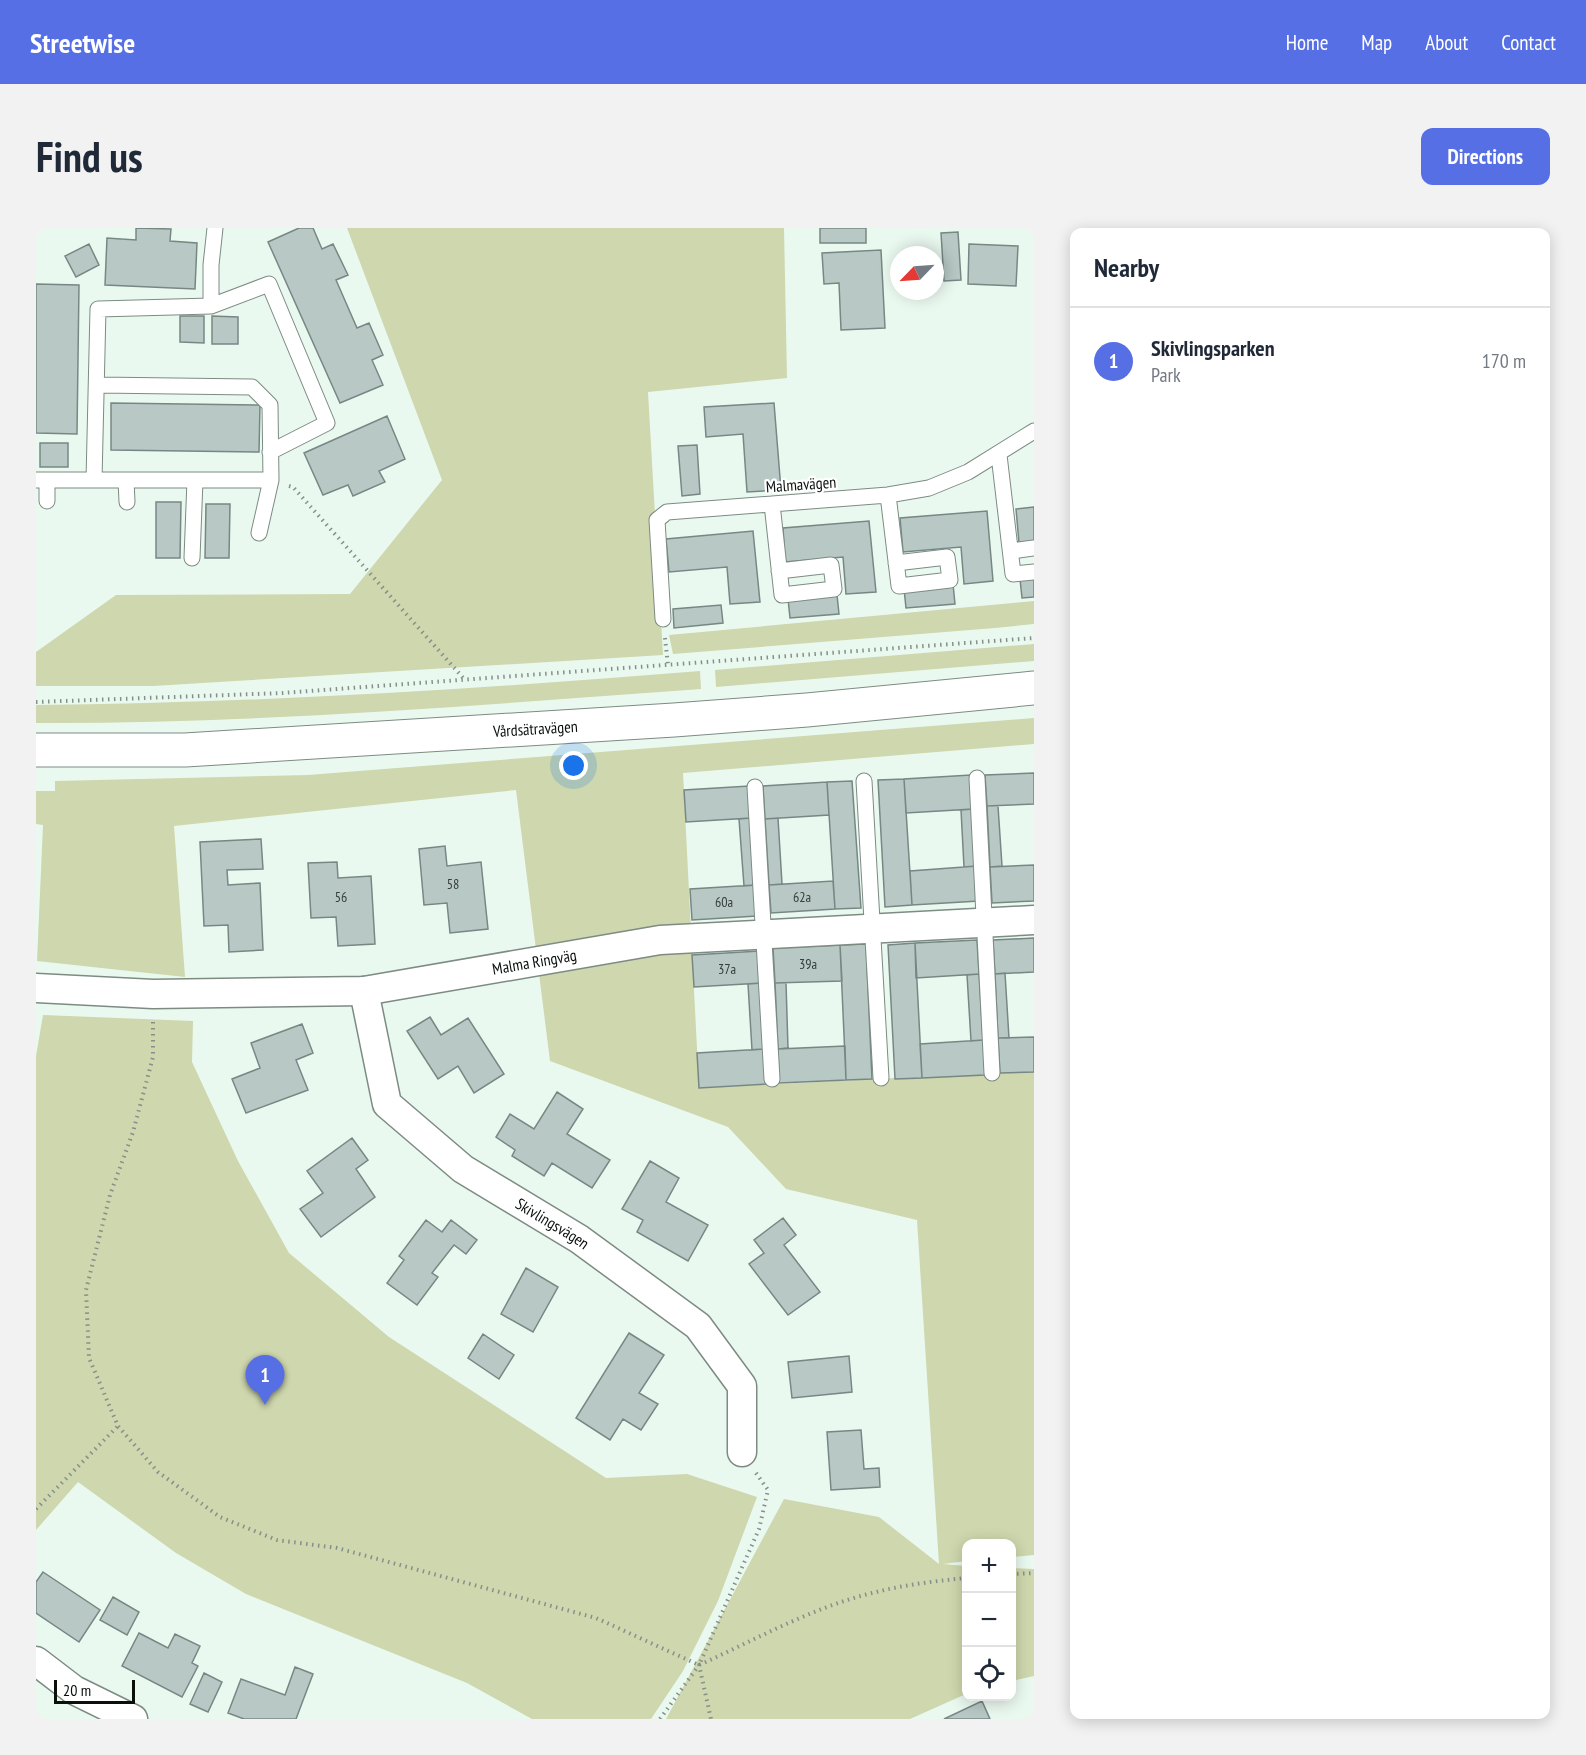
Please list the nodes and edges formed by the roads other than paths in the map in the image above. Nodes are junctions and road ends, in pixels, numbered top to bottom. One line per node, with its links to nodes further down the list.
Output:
1 (215, 228): 2 (lane)
2 (211, 306): 3 (lane); 5 (lane)
3 (98, 385): 5 (lane); 8 (lane)
4 (1034, 431): 6 (lane, Malmavägen)
5 (270, 452): 11 (lane)
6 (999, 455): 12 (lane, Malmavägen); 18 (lane)
7 (41, 480): 8 (lane); 13 (lane)
8 (94, 480): 9 (lane)
9 (126, 480): 10 (lane); 14 (lane)
10 (195, 480): 11 (lane); 19 (lane)
11 (271, 480): 16 (lane)
12 (888, 495): 15 (lane, Malmavägen); 20 (lane)
13 (47, 501)
14 (127, 502)
15 (772, 504): 21 (lane); 23 (lane, Malmavägen)
16 (259, 533)
17 (1034, 548): 18 (lane)
18 (1011, 551): 22 (lane)
19 (192, 558)
20 (896, 563)
21 (779, 571)
22 (1034, 572)
23 (663, 619)
24 (1034, 688): 25 (main road, Vårdsätravägen)
25 (36, 750)
26 (977, 778): 30 (lane)
27 (864, 781): 31 (lane)
28 (755, 787): 32 (lane)
29 (1034, 920): 30 (street, Malma Ringväg)
30 (984, 922): 31 (street, Malma Ringväg); 35 (lane)
31 (873, 928): 32 (street, Malma Ringväg); 36 (lane)
32 (765, 933): 34 (street, Malma Ringväg); 37 (lane)
33 (36, 988): 34 (street, Malma Ringväg)
34 (364, 991): 38 (street, Skivlingsvägen)
35 (992, 1073)
36 (881, 1078)
37 (771, 1079)
38 (742, 1452)
39 (36, 1661): 40 (street)
40 (134, 1719)

